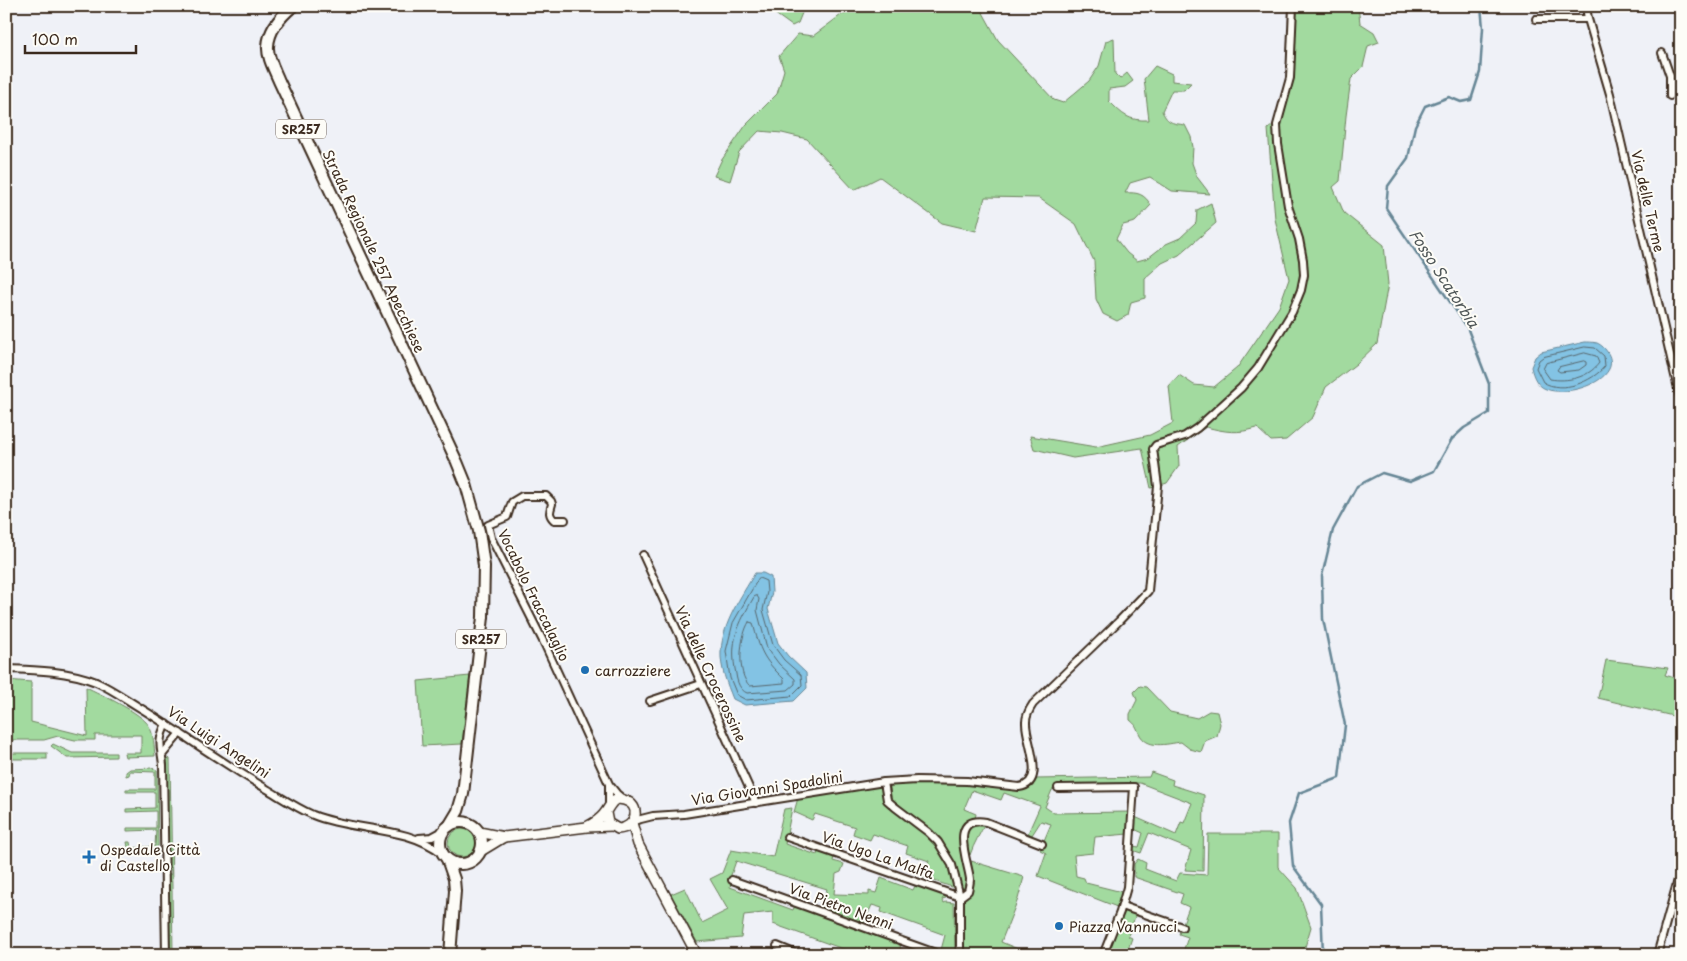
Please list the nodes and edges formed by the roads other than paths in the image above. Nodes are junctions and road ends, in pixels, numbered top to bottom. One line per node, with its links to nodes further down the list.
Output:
1 (293, 6): 20 (main road, Strada Regionale 257 Apecchiese / SR257)
2 (1293, 6): 17 (street, Via Giovanni Spadolini)
3 (1586, 6): 5 (street, Via delle Terme)
4 (1536, 19): 5 (street)
5 (1588, 19): 8 (street, Via delle Terme)
6 (1662, 53): 7 (street)
7 (1670, 96)
8 (1681, 402)
9 (565, 520): 18 (street, Vocabolo Fraccalaglio)
10 (643, 554): 12 (street, Via delle Crocerossine)
11 (6, 669): 14 (street, Via Luigi Angelini)
12 (701, 684): 13 (street); 22 (street, Via delle Crocerossine)
13 (650, 701)
14 (166, 724): 15 (street, Via Luigi Angelini); 16 (street)
15 (180, 734): 16 (street); 33 (street, Via Luigi Angelini)
16 (162, 755): 46 (street)
17 (884, 782): 22 (street, Via Giovanni Spadolini); 42 (street)
18 (609, 784): 21 (street); 23 (street)
19 (1058, 788): 43 (street)
20 (463, 794): 29 (main road, SR257); 30 (main road, SR257)
21 (624, 800): 23 (main road); 24 (main road)
22 (756, 803): 25 (street, Via Giovanni Spadolini)
23 (607, 809): 27 (main road); 28 (main road)
24 (635, 810): 25 (street, Via Giovanni Spadolini); 26 (main road)
25 (653, 816): 26 (street, Via Giovanni Spadolini)
26 (633, 822): 28 (main road); 34 (main road)
27 (587, 827): 28 (main road); 31 (main road)
28 (615, 827): 34 (main road)
29 (447, 828): 30 (main road); 33 (street, Via Luigi Angelini); 37 (main road, SR257)
30 (477, 829): 31 (main road); 36 (main road, SR257)
31 (504, 837): 36 (main road)
32 (787, 837): 42 (street, Via Ugo La Malfa)
33 (418, 838): 37 (street, Via Luigi Angelini)
34 (638, 844): 48 (main road)
35 (1042, 844): 42 (street)
36 (481, 851): 38 (main road, SR257)
37 (445, 856): 38 (main road); 41 (main road, SR257)
38 (472, 862): 41 (main road, SR257)
39 (1681, 869): 53 (street)
40 (732, 880): 50 (street, Via Pietro Nenni)
41 (455, 891): 47 (main road, SR257)
42 (960, 897): 51 (street)
43 (1122, 906): 44 (street); 52 (street)
44 (1182, 927)
45 (776, 946): 49 (street)
46 (166, 955)
47 (450, 955)
48 (698, 955)
49 (799, 955)
50 (941, 955)
51 (960, 955)
52 (1103, 955)
53 (1657, 955)

